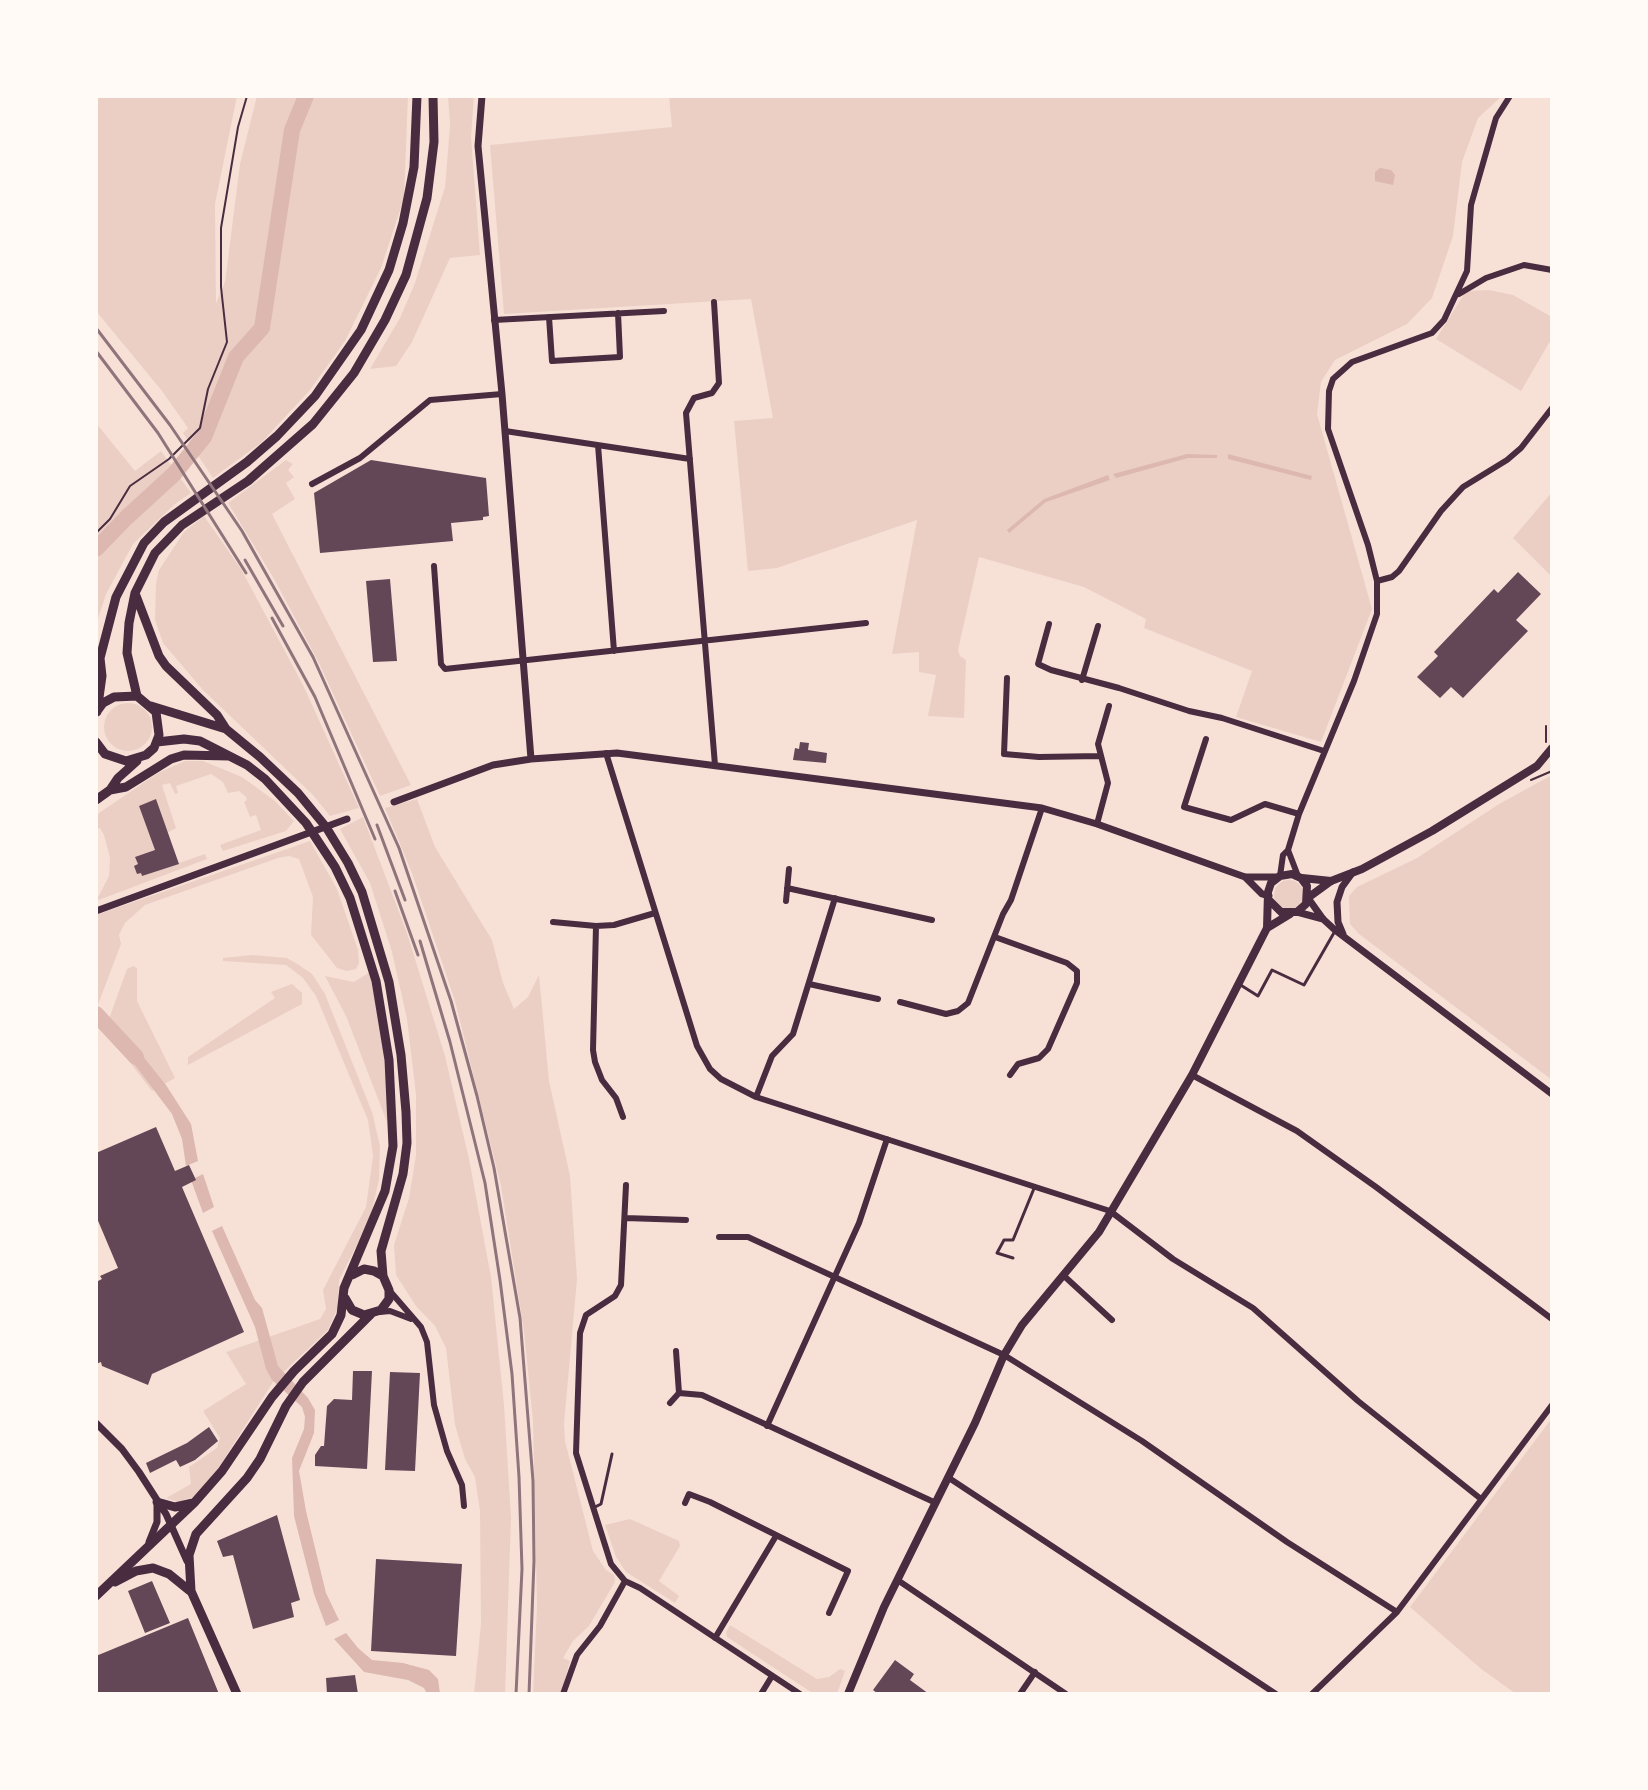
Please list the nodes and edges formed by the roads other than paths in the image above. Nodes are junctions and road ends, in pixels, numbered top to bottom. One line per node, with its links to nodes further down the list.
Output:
1 (417, 96): 26 (main road)
2 (433, 96): 20 (main road)
3 (482, 96): 11 (street)
4 (1510, 96): 6 (street)
5 (1552, 270): 6 (street)
6 (1459, 294): 19 (street)
7 (714, 302): 16 (street)
8 (664, 311): 9 (street)
9 (618, 313): 10 (street); 10 (street)
10 (549, 317): 11 (street)
11 (494, 320): 12 (street)
12 (502, 394): 14 (street); 17 (street)
13 (1552, 408): 19 (street)
14 (505, 431): 15 (street); 27 (street)
15 (598, 445): 16 (street); 25 (street)
16 (690, 459): 24 (street)
17 (312, 484)
18 (434, 566): 27 (street)
19 (1377, 581): 39 (street)
20 (135, 593): 30 (main road); 34 (main road)
21 (866, 623): 24 (street)
22 (1049, 624): 29 (street)
23 (1098, 626): 29 (street)
24 (706, 641): 25 (street); 46 (street)
25 (614, 651): 27 (street)
26 (98, 661): 33 (main road)
27 (524, 661): 44 (street)
28 (1007, 678): 42 (street)
29 (1082, 680): 39 (street)
30 (137, 696): 31 (main road); 33 (main road)
31 (151, 706): 34 (main road); 36 (main road)
32 (1109, 706): 42 (street)
33 (96, 713)
34 (226, 729): 99 (main road)
35 (1206, 739): 52 (street)
36 (157, 742): 41 (main road); 43 (main road)
37 (96, 743): 43 (main road)
38 (1548, 748): 47 (main road)
39 (1324, 751): 52 (street)
40 (606, 753): 44 (street); 46 (street); 68 (street)
41 (231, 755): 48 (main road); 97 (main road)
42 (1100, 756): 54 (street)
43 (139, 759): 48 (main road)
44 (531, 759): 50 (street)
45 (1552, 764): 47 (main road)
46 (715, 765): 51 (street)
47 (1537, 766): 57 (main road)
48 (110, 790): 49 (main road)
49 (96, 800)
50 (394, 802)
51 (1042, 808): 54 (street); 77 (street)
52 (1299, 814): 55 (street)
53 (347, 819): 67 (street)
54 (1097, 824): 59 (street)
55 (1288, 850): 58 (street); 60 (street)
56 (789, 869): 62 (street)
57 (1353, 872): 61 (main road); 76 (street)
58 (1278, 876): 59 (street); 60 (main road); 65 (main road)
59 (1245, 877): 65 (street)
60 (1299, 877): 61 (main road); 63 (main road)
61 (1331, 881): 63 (main road)
62 (787, 888): 64 (street); 66 (street)
63 (1308, 897): 69 (main road); 70 (street)
64 (835, 898): 71 (street); 78 (street)
65 (1269, 898): 69 (main road); 74 (main road)
66 (786, 901)
67 (96, 911)
68 (655, 913): 73 (street); 87 (street)
69 (1295, 913): 70 (street); 74 (main road)
70 (1323, 919): 75 (street)
71 (932, 920)
72 (553, 922): 73 (street)
73 (596, 926): 88 (street)
74 (1267, 928): 79 (main road)
75 (1335, 930): 76 (street); 79 (lane)
76 (1343, 936): 86 (street)
77 (995, 937): 81 (street); 82 (street)
78 (809, 984): 80 (street); 87 (street)
79 (1239, 984): 85 (main road)
80 (878, 999)
81 (900, 1002)
82 (1039, 1058): 83 (street); 84 (street)
83 (1043, 1068)
84 (1010, 1075)
85 (1192, 1075): 92 (main road); 104 (street)
86 (1552, 1094)
87 (756, 1097): 89 (street)
88 (623, 1117)
89 (887, 1139): 91 (street); 100 (street)
90 (626, 1185): 93 (street)
91 (1035, 1186): 92 (street); 96 (lane)
92 (1110, 1211): 98 (main road); 116 (street)
93 (625, 1218): 94 (street); 122 (street)
94 (686, 1220)
95 (719, 1237): 100 (street)
96 (1013, 1258)
97 (352, 1275): 99 (main road); 102 (main road)
98 (1063, 1275): 106 (street); 108 (main road)
99 (383, 1276): 101 (main road)
100 (836, 1277): 108 (street); 113 (street)
101 (389, 1290): 103 (main road); 105 (street)
102 (344, 1296): 103 (main road); 118 (main road)
103 (374, 1313): 105 (street); 126 (main road)
104 (1552, 1319)
105 (415, 1320): 121 (street)
106 (1112, 1320)
107 (676, 1351): 109 (street)
108 (1004, 1355): 115 (main road); 132 (street)
109 (679, 1393): 110 (street); 113 (street)
110 (670, 1403)
111 (1552, 1405): 116 (street)
112 (96, 1423): 117 (street)
113 (767, 1426): 120 (street)
114 (612, 1454): 122 (lane)
115 (949, 1478): 120 (main road); 144 (street)
116 (1481, 1499): 132 (street)
117 (157, 1502): 118 (main road); 123 (street); 125 (street)
118 (194, 1503): 123 (main road)
119 (685, 1503): 124 (street)
120 (936, 1503): 128 (main road)
121 (464, 1506)
122 (593, 1509): 127 (street)
123 (171, 1525): 125 (main road); 126 (street)
124 (776, 1536): 133 (street); 134 (street)
125 (148, 1545): 129 (main road)
126 (189, 1566): 130 (main road)
127 (625, 1581): 134 (street); 138 (street)
128 (899, 1581): 135 (street); 141 (main road)
129 (105, 1587): 130 (main road); 131 (main road)
130 (191, 1591): 137 (main road)
131 (96, 1596)
132 (1397, 1612): 145 (street)
133 (829, 1613)
134 (715, 1638): 136 (street)
135 (1035, 1672): 142 (street); 143 (street)
136 (772, 1676): 139 (street); 140 (street)
137 (237, 1694)
138 (563, 1694)
139 (761, 1694)
140 (800, 1694)
141 (848, 1694)
142 (1020, 1694)
143 (1066, 1694)
144 (1276, 1694)
145 (1312, 1694)

